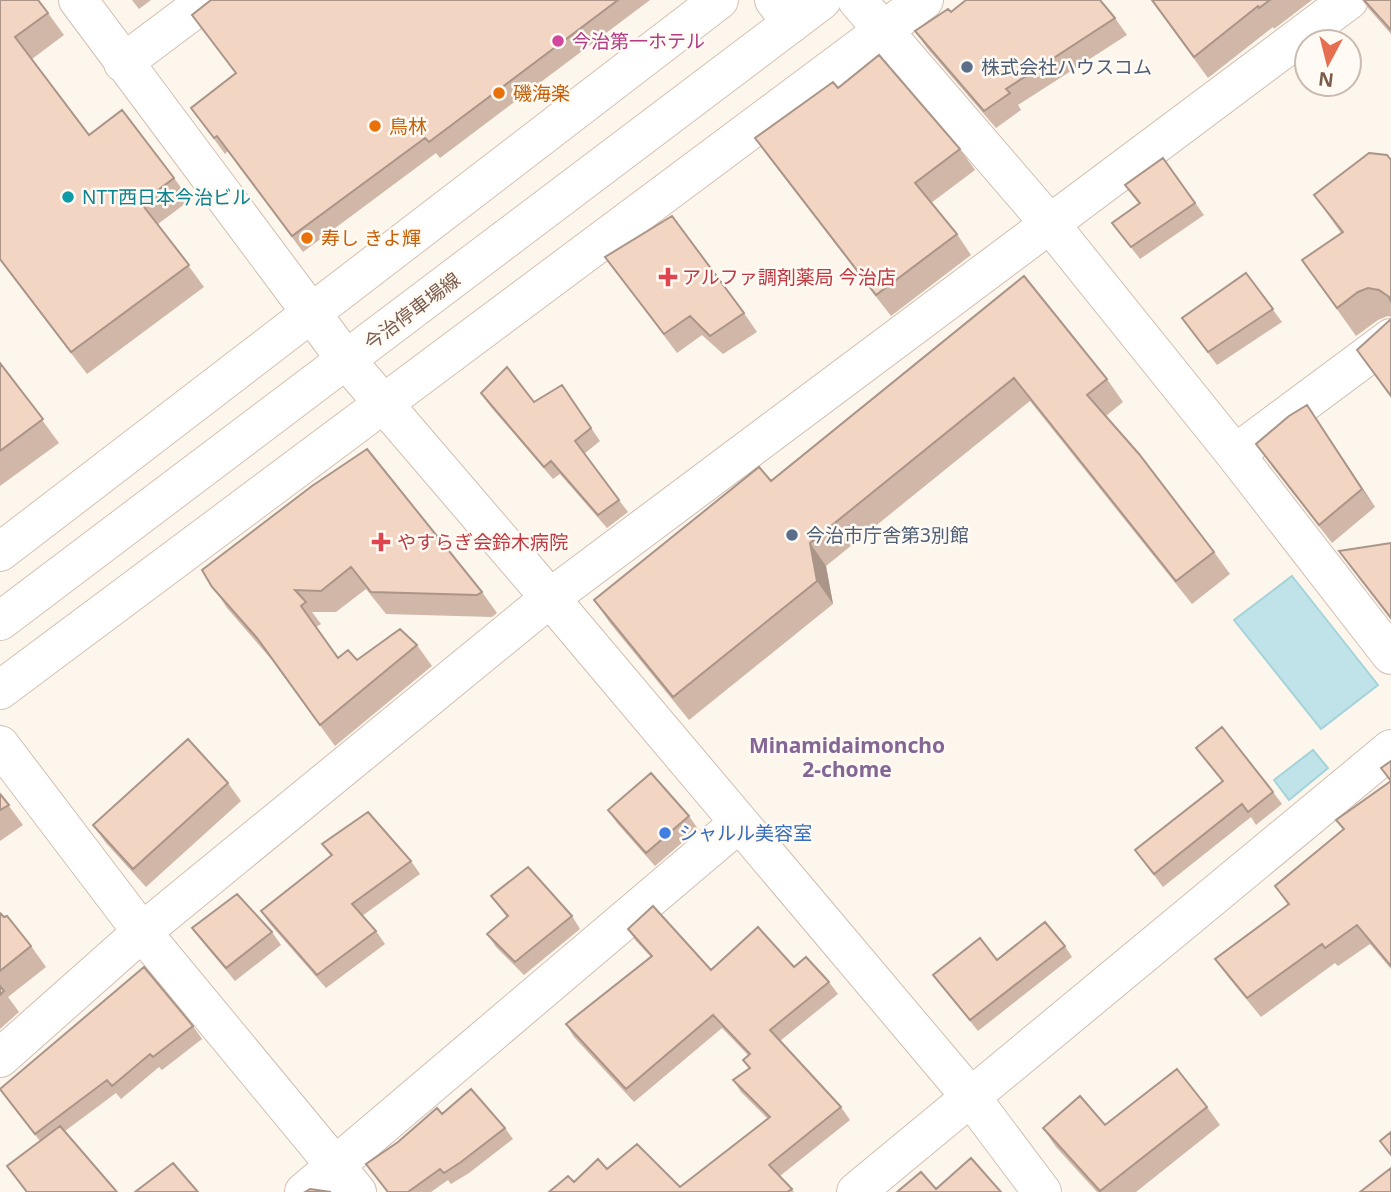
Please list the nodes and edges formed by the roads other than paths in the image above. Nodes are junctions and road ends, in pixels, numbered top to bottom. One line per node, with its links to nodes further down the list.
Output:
1 (78, 0): 10 (street)
2 (207, 0): 10 (street)
3 (719, 0): 12 (street)
4 (822, 0): 8 (street, 今治停車場線)
5 (857, 0): 9 (street)
6 (924, 0): 9 (street)
7 (1349, 0): 11 (street)
8 (783, 12): 14 (street, 今治停車場線)
9 (883, 31): 11 (street); 15 (street)
10 (123, 63): 12 (street)
11 (1050, 224): 16 (street); 18 (street)
12 (311, 313): 14 (street); 17 (street)
13 (1391, 338): 16 (street)
14 (346, 361): 15 (street); 19 (street, 今治停車場線)
15 (385, 405): 18 (street); 21 (street)
16 (1235, 453): 20 (street)
17 (0, 552)
18 (550, 598): 24 (street); 25 (street)
19 (0, 621)
20 (1391, 655)
21 (0, 690)
22 (0, 745): 25 (street)
23 (1391, 749): 27 (street)
24 (739, 823): 27 (street); 28 (street)
25 (142, 932): 26 (street); 28 (street)
26 (0, 1058)
27 (970, 1096): 30 (street); 31 (street)
28 (347, 1179): 29 (street)
29 (304, 1192)
30 (856, 1192)
31 (1042, 1192)

